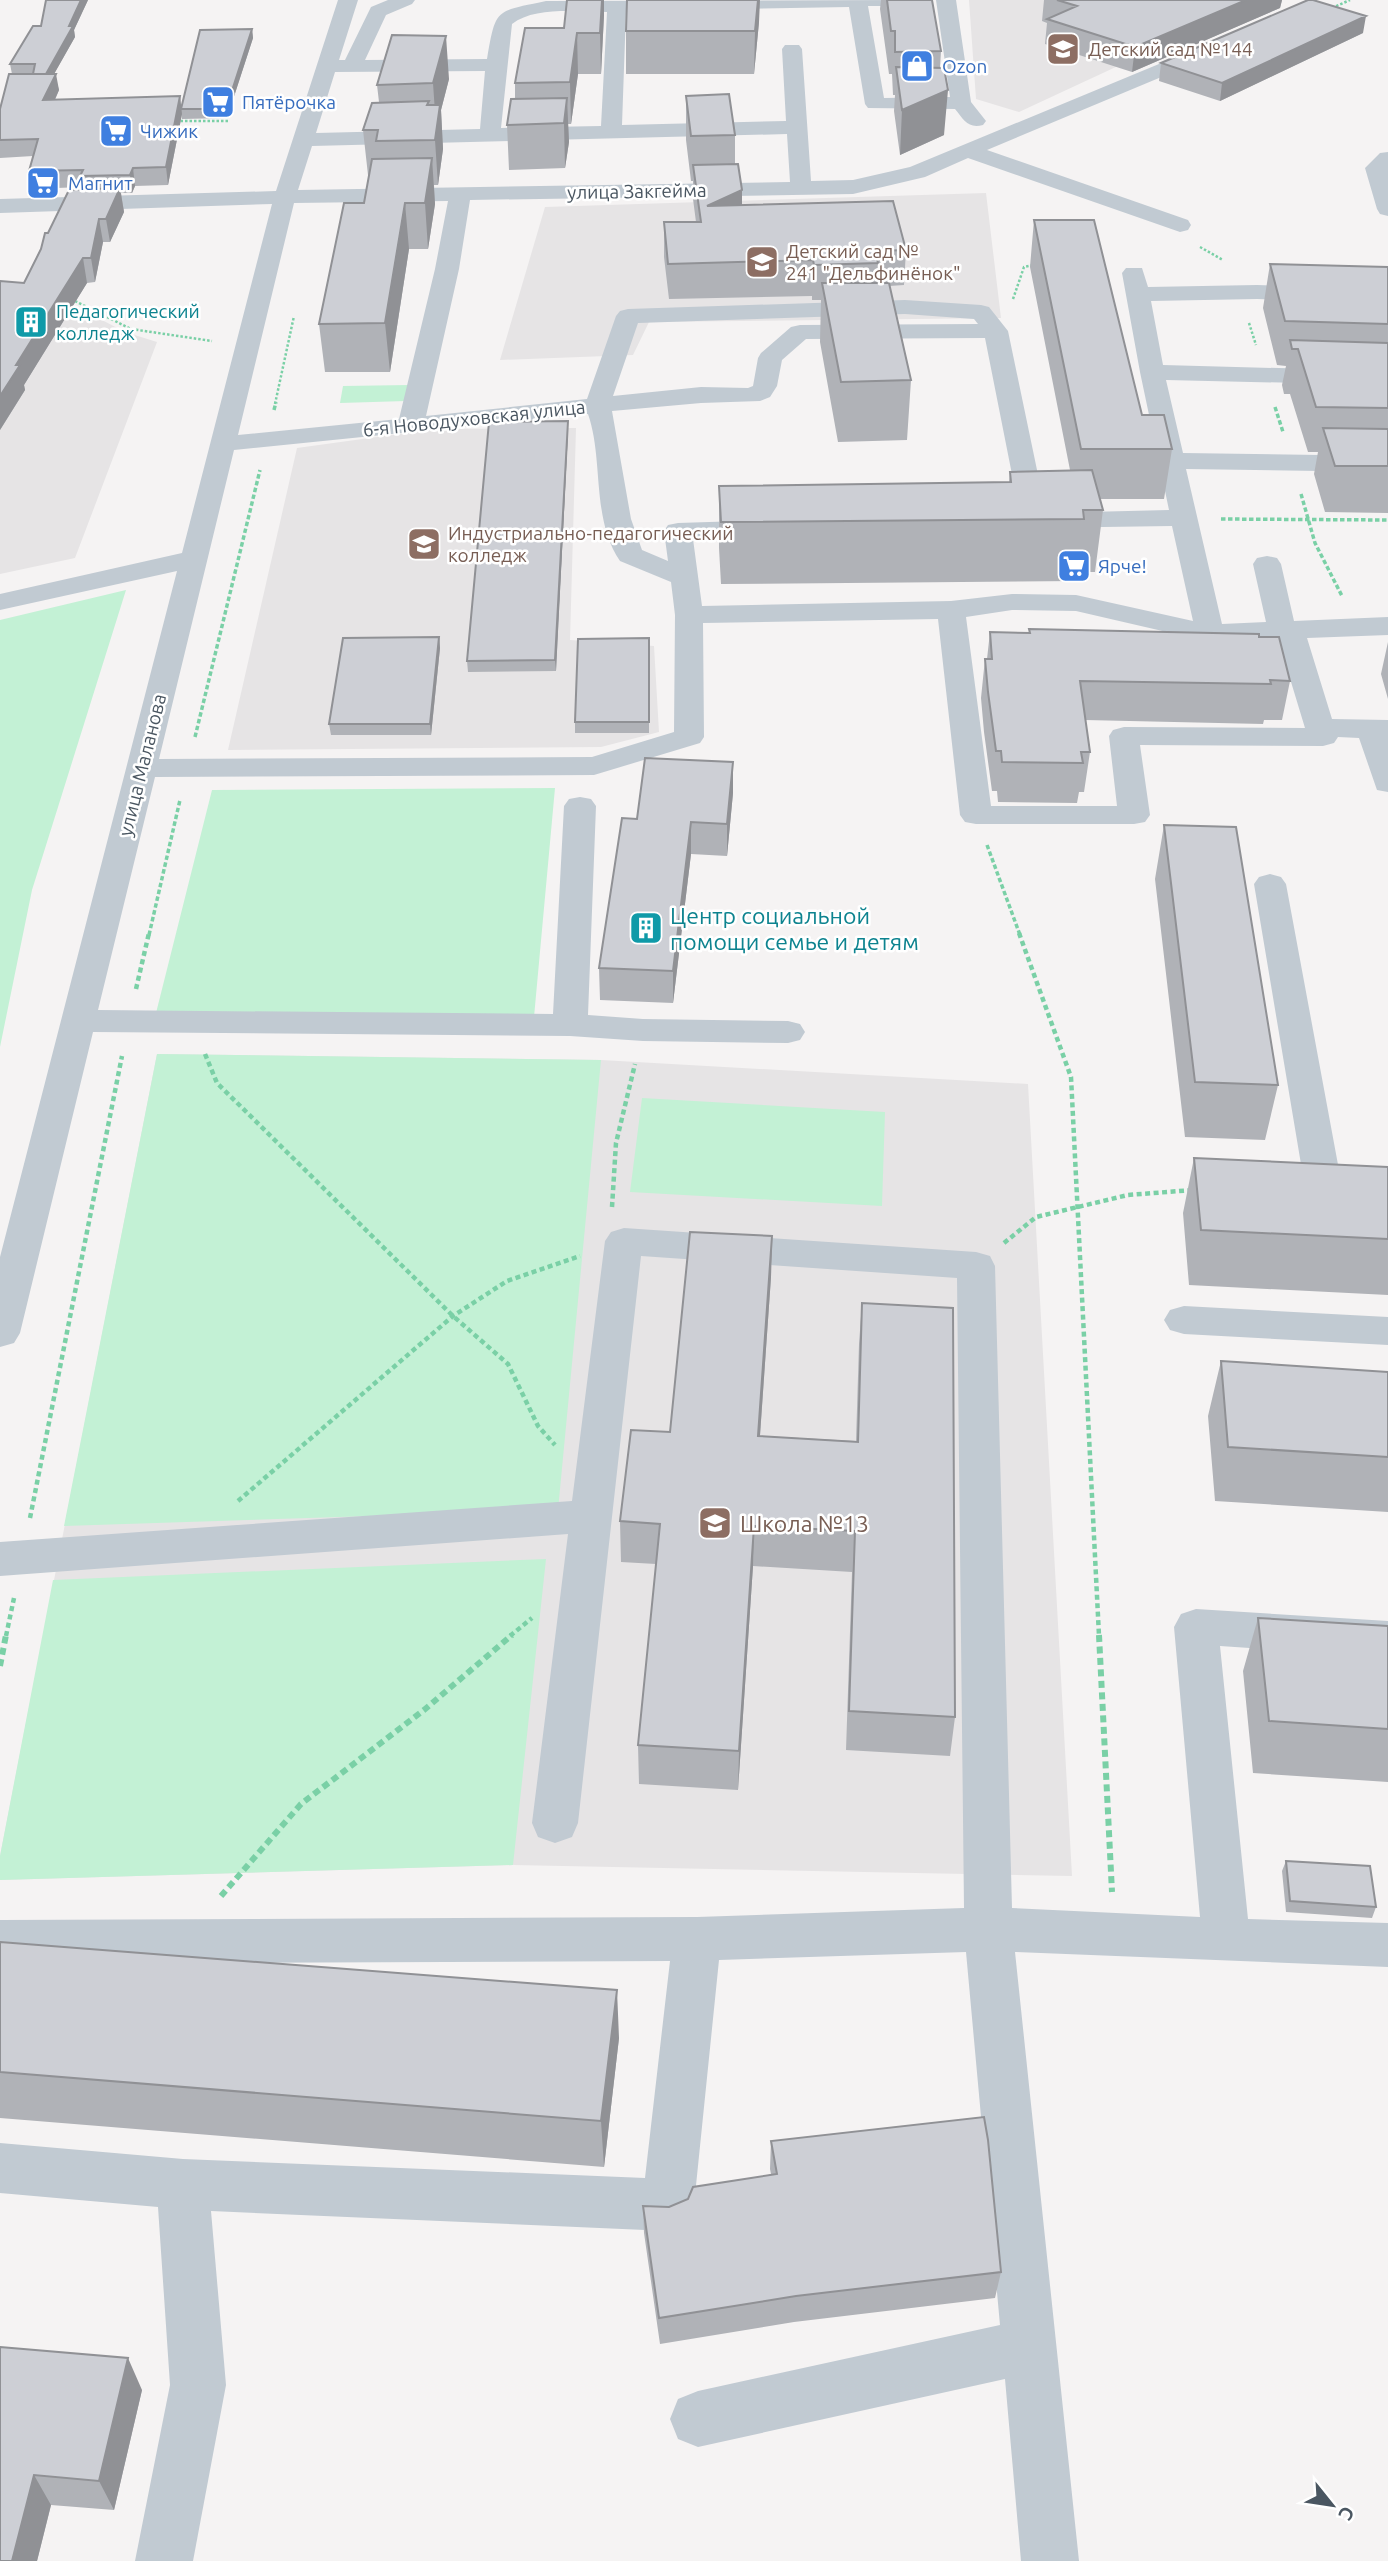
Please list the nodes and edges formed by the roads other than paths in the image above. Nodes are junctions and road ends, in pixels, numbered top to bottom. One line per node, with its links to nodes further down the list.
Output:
1 (348, 0): 11 (street, улица Маланова)
2 (405, 0): 12 (street)
3 (892, 0): 5 (street)
4 (946, 0): 13 (street)
5 (858, 1): 6 (street); 13 (street)
6 (719, 2): 7 (street)
7 (617, 6): 10 (street); 15 (street)
8 (1220, 45): 18 (street, улица Закгейма)
9 (792, 48): 14 (street)
10 (496, 65): 12 (street); 16 (street)
11 (327, 66): 12 (street); 17 (street, улица Маланова)
12 (352, 66)
13 (961, 103): 18 (street)
14 (797, 127): 15 (street); 21 (street)
15 (611, 131): 16 (street)
16 (491, 134): 17 (street)
17 (303, 140): 23 (street, улица Маланова)
18 (992, 140): 19 (street, улица Закгейма)
19 (968, 151): 21 (street, улица Закгейма); 26 (street)
20 (1388, 158): 25 (street)
21 (801, 189): 22 (street, улица Закгейма)
22 (460, 194): 23 (street, улица Закгейма); 32 (street)
23 (285, 197): 24 (street, улица Закгейма); 33 (street, улица Маланова)
24 (0, 206)
25 (1388, 209)
26 (1180, 225)
27 (1388, 296): 29 (street)
28 (995, 328): 31 (street); 31 (street); 37 (street)
29 (1152, 372): 30 (street); 34 (street)
30 (1388, 378)
31 (597, 405): 32 (street, 6-я Новодуховская улица); 42 (street, 6-я Новодуховская улица)
32 (411, 424): 33 (street, 6-я Новодуховская улица)
33 (223, 443): 40 (street, улица Маланова)
34 (1172, 461): 35 (street); 36 (street)
35 (1388, 464)
36 (1184, 518): 37 (street); 48 (street)
37 (1034, 520): 38 (street)
38 (1006, 521)
39 (801, 527): 42 (street)
40 (194, 559): 43 (street); 51 (street, улица Маланова)
41 (1268, 564): 47 (street)
42 (683, 577): 45 (street)
43 (0, 602)
44 (951, 610): 45 (street); 48 (street); 49 (street)
45 (689, 615): 51 (street)
46 (1388, 626): 47 (street)
47 (1286, 630): 48 (street); 49 (street)
48 (1210, 633)
49 (1320, 728): 50 (street)
50 (1380, 729): 52 (street)
51 (142, 768): 55 (street, улица Маланова)
52 (1388, 783)
53 (580, 806): 56 (street)
54 (1270, 884): 58 (street)
55 (78, 1021): 56 (street); 61 (street, улица Маланова)
56 (570, 1025): 57 (street)
57 (788, 1032)
58 (1388, 1185)
59 (1184, 1320): 60 (street)
60 (1388, 1331)
61 (0, 1333)
62 (593, 1503): 63 (street); 65 (street); 66 (street)
63 (11, 1558)
64 (1388, 1639): 68 (street)
65 (555, 1823)
66 (988, 1929): 67 (street); 68 (street); 73 (street)
67 (697, 1938): 69 (street); 72 (street)
68 (1226, 1940): 70 (street)
69 (0, 1942)
70 (1388, 1945)
71 (0, 2168): 72 (street)
72 (183, 2184): 75 (street)
73 (1029, 2346): 74 (street); 76 (street)
74 (698, 2419)
75 (164, 2561)
76 (1050, 2561)

